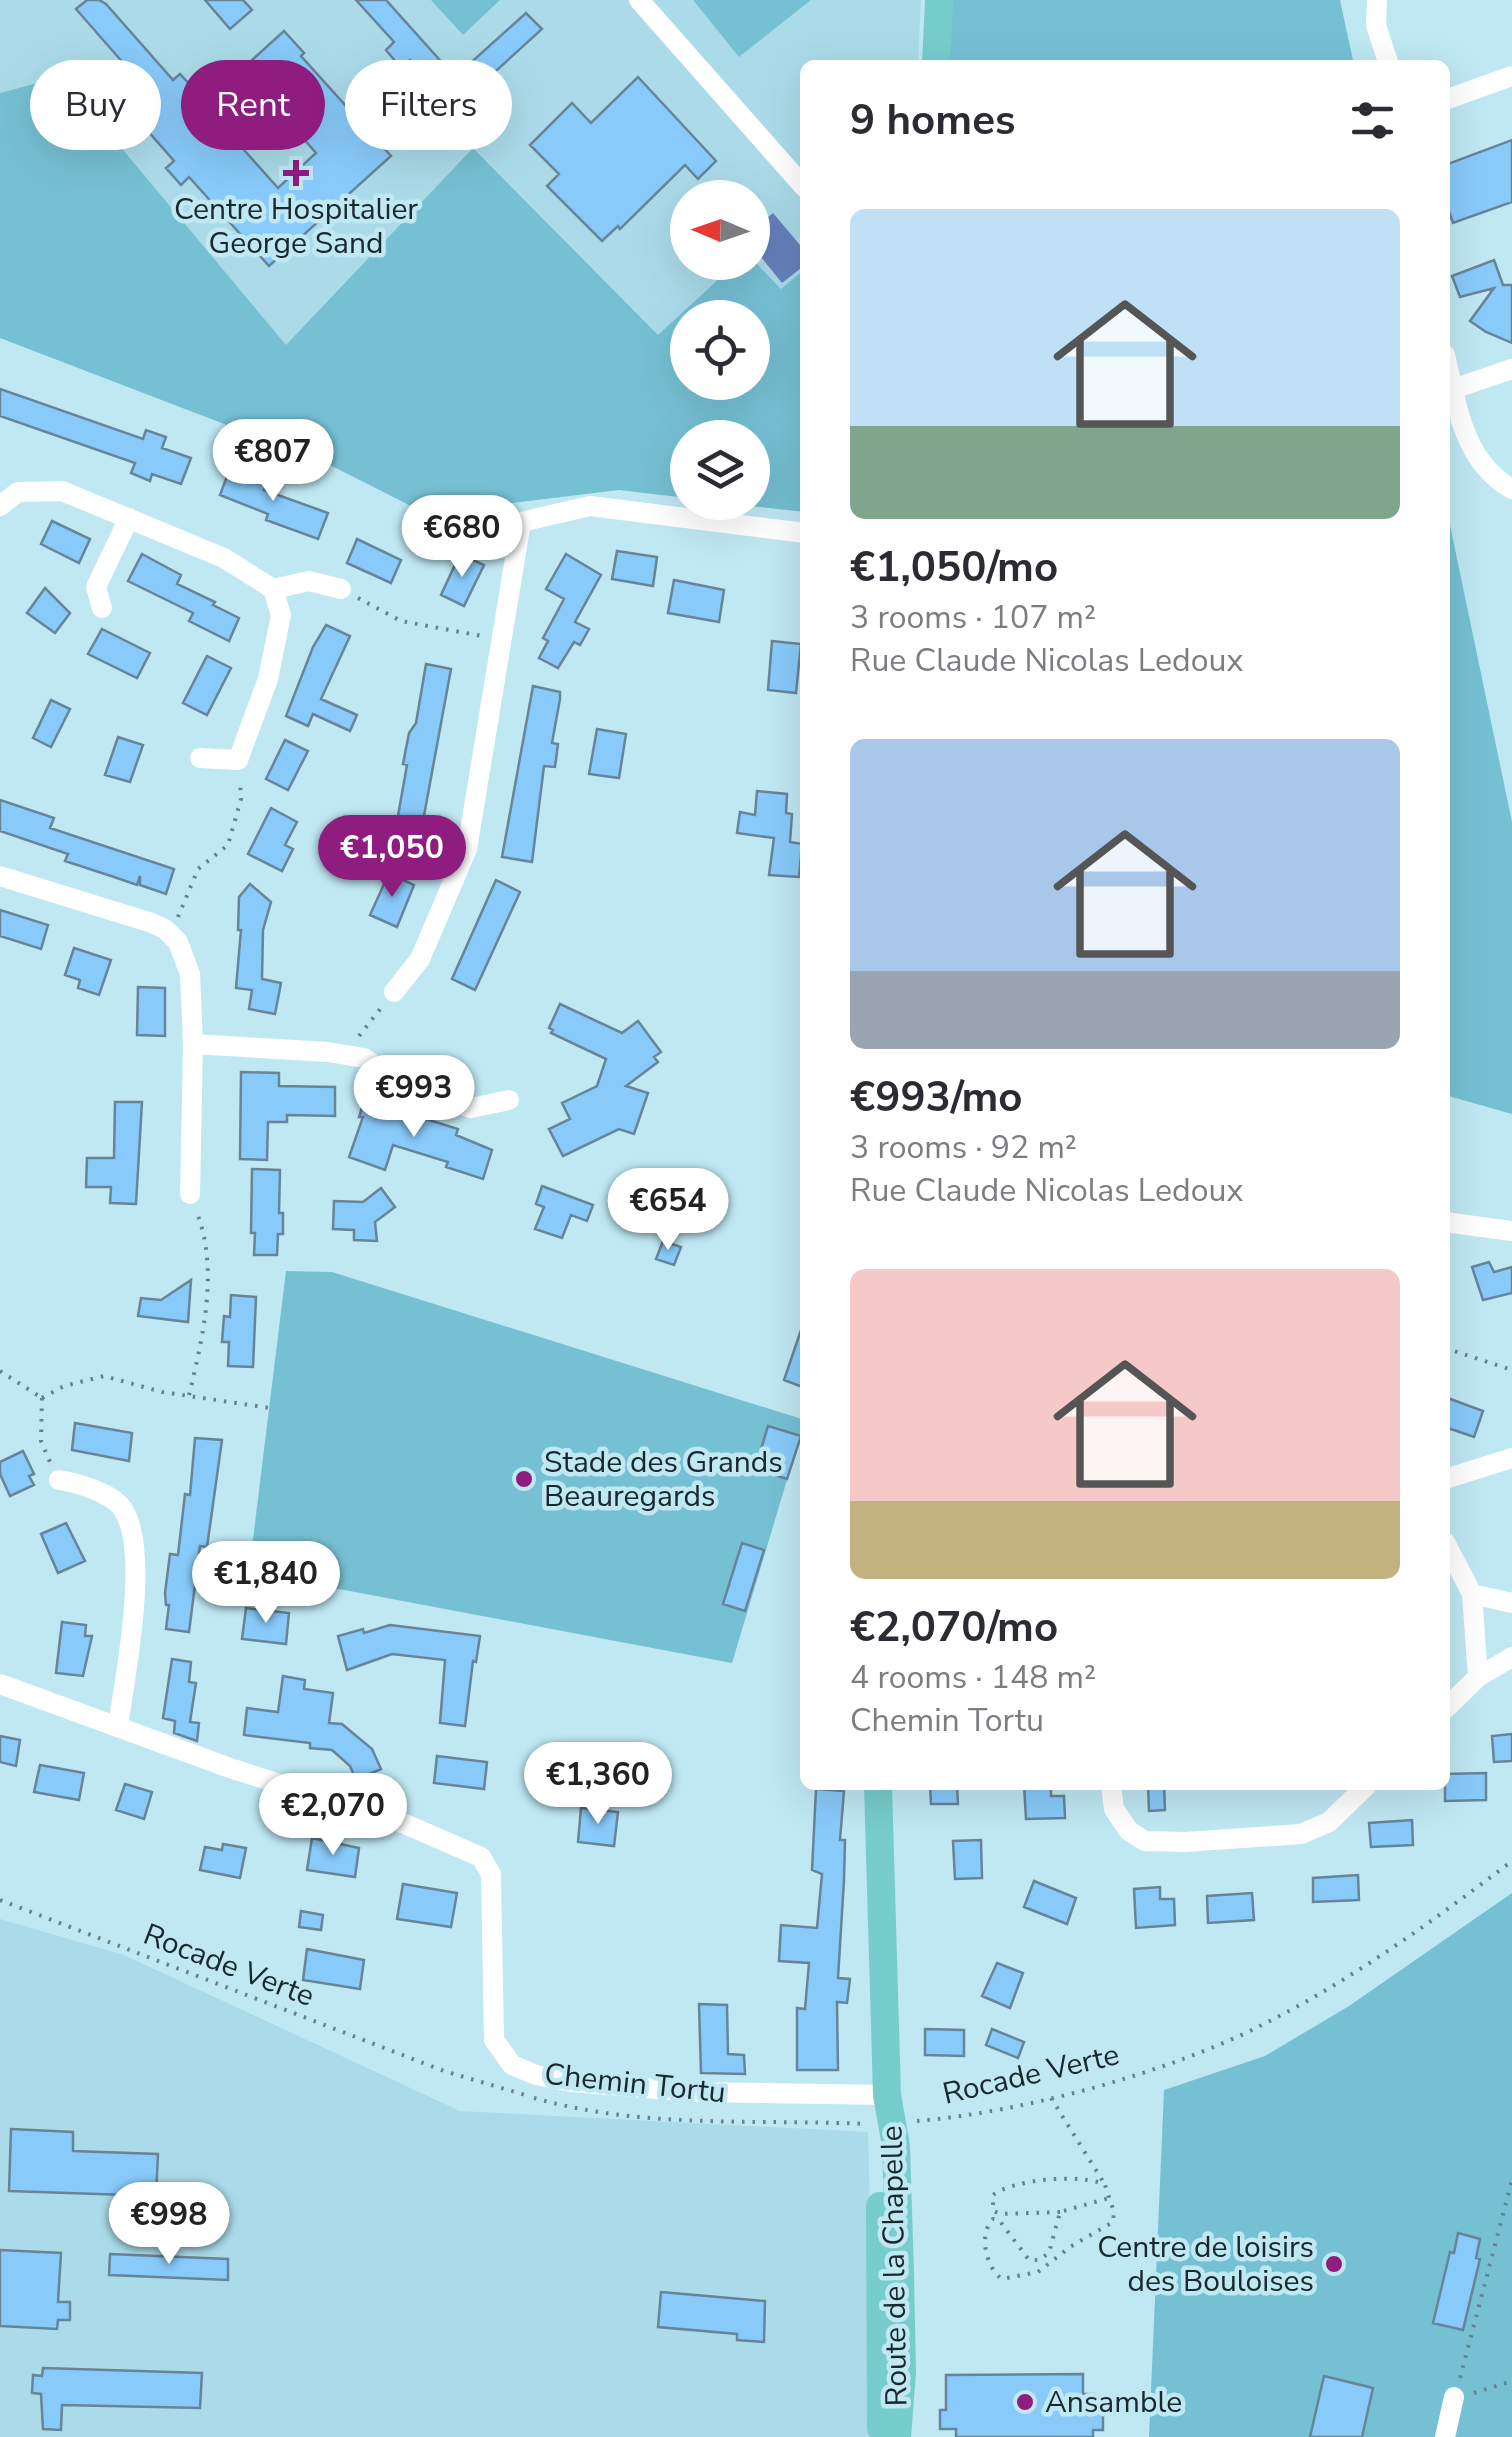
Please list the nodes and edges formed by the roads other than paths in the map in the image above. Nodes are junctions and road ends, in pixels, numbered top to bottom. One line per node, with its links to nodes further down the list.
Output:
1 (639, 0): 8 (street)
2 (939, 0): 4 (main road)
3 (1377, 0): 5 (street)
4 (936, 60)
5 (1388, 60)
6 (1512, 76): 7 (street)
7 (1450, 98)
8 (800, 182)
9 (1512, 369): 11 (street)
10 (1450, 376): 11 (street)
11 (1453, 389): 12 (street)
12 (1512, 489)
13 (0, 506): 14 (street)
14 (129, 518): 16 (street); 18 (street)
15 (800, 532): 21 (street)
16 (273, 589): 17 (street); 19 (street)
17 (341, 589)
18 (102, 608)
19 (200, 758)
20 (0, 876): 22 (street)
21 (394, 992)
22 (193, 1044): 23 (street); 24 (street)
23 (509, 1100)
24 (190, 1194)
25 (1450, 1223): 26 (street)
26 (1512, 1231)
27 (1512, 1458): 28 (street)
28 (1450, 1477)
29 (58, 1480): 37 (street)
30 (1450, 1552): 31 (street)
31 (1472, 1594): 32 (street); 34 (street)
32 (1512, 1602)
33 (1512, 1657): 34 (street)
34 (1478, 1676): 36 (street)
35 (0, 1684): 37 (street, Chemin Tortu)
36 (1450, 1703)
37 (118, 1726): 41 (street, Chemin Tortu)
38 (878, 1790): 41 (main road, Route de la Chapelle)
39 (1112, 1790): 40 (street)
40 (1362, 1790)
41 (887, 2095): 42 (main road, Route de la Chapelle)
42 (887, 2124): 44 (main road, Route de la Chapelle); 45 (main road, Route de la Chapelle)
43 (1454, 2397): 46 (street)
44 (882, 2437)
45 (897, 2437)
46 (1445, 2437)

